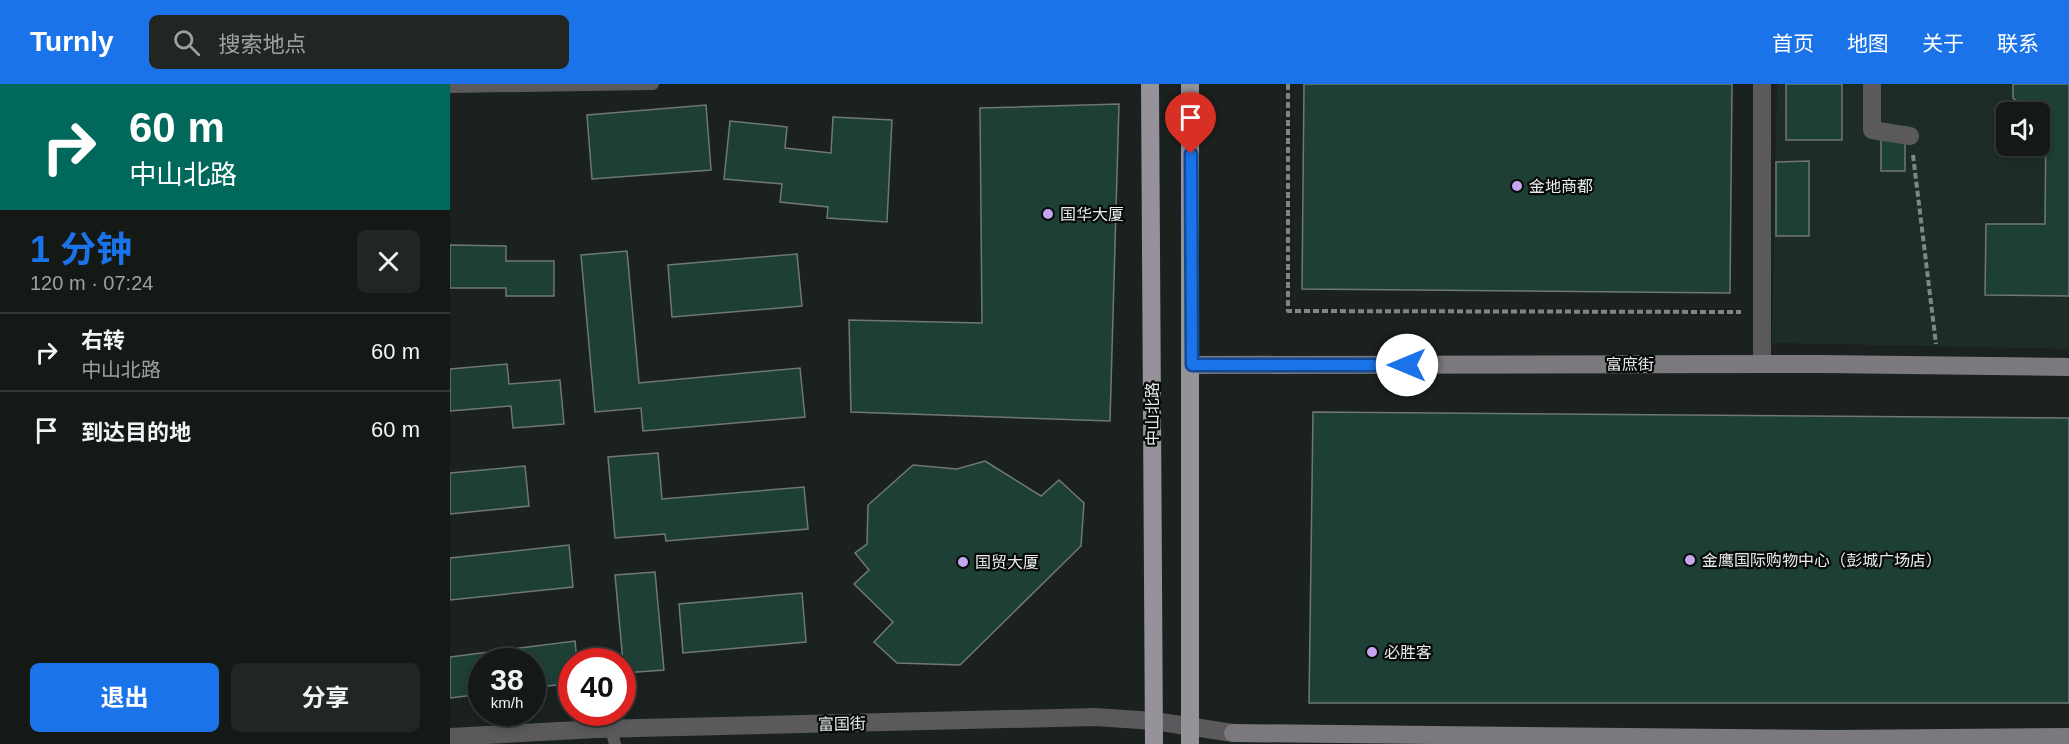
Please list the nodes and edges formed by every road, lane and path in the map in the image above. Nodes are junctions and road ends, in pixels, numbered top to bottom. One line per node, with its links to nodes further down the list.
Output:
1 (653, 84): 7 (lane)
2 (1150, 84): 14 (main road, 中山北路)
3 (1190, 84): 11 (main road)
4 (1288, 84): 9 (path)
5 (1762, 84): 10 (street)
6 (1872, 84): 8 (street)
7 (450, 87)
8 (1910, 136): 12 (path)
9 (1748, 312)
10 (1762, 364): 11 (street, 富庶街); 12 (street, 富庶街)
11 (1192, 365): 15 (main road)
12 (1937, 366): 13 (street, 富庶街)
13 (2069, 367)
14 (1154, 721): 15 (street, 富国街); 16 (street, 富国街); 20 (main road, 中山北路)
15 (1190, 735): 19 (street, 富国街)
16 (613, 736): 17 (street, 富国街)
17 (450, 737)
18 (2069, 737): 19 (street)
19 (1927, 742)
20 (1154, 744)

